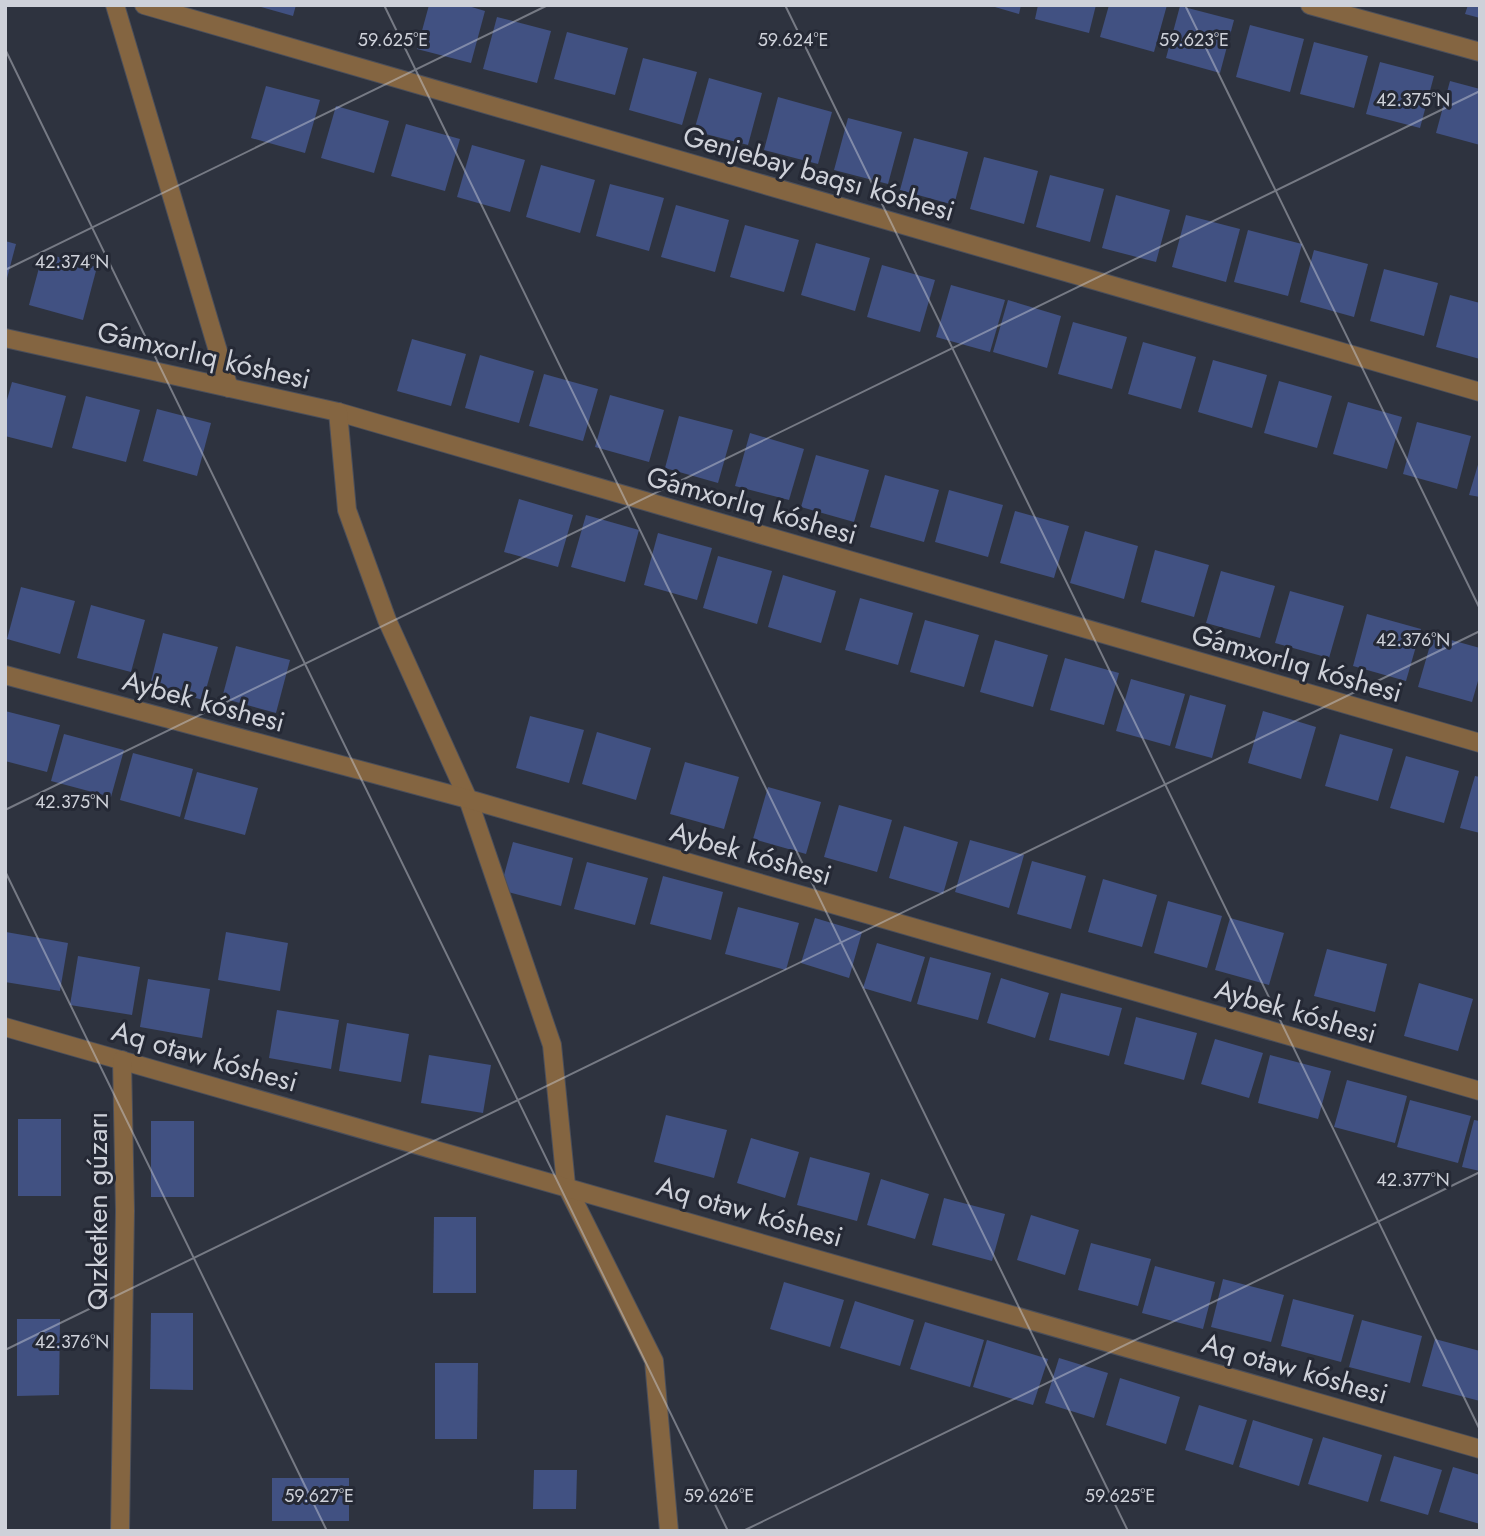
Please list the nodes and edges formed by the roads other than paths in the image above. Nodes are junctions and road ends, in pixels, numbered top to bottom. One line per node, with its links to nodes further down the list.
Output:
1 (114, 5): 6 (street)
2 (144, 5): 7 (street, Genjebay baqsı kóshesi)
3 (1310, 5): 4 (street)
4 (1480, 52)
5 (5, 338): 6 (street, Ǵamxorlıq kóshesi)
6 (229, 388): 8 (street, Ǵamxorlıq kóshesi)
7 (1480, 392)
8 (338, 412): 10 (street, Ǵamxorlıq kóshesi); 11 (street)
9 (5, 675): 11 (street, Aybek kóshesi)
10 (1480, 743)
11 (468, 799): 14 (street, Aybek kóshesi); 15 (street)
12 (5, 1027): 13 (street, Aq otaw kóshesi)
13 (122, 1059): 15 (street, Aq otaw kóshesi); 17 (street, Qızketken gúzarı)
14 (1480, 1091)
15 (566, 1185): 16 (street, Aq otaw kóshesi); 18 (street)
16 (1480, 1449)
17 (120, 1531)
18 (669, 1531)

